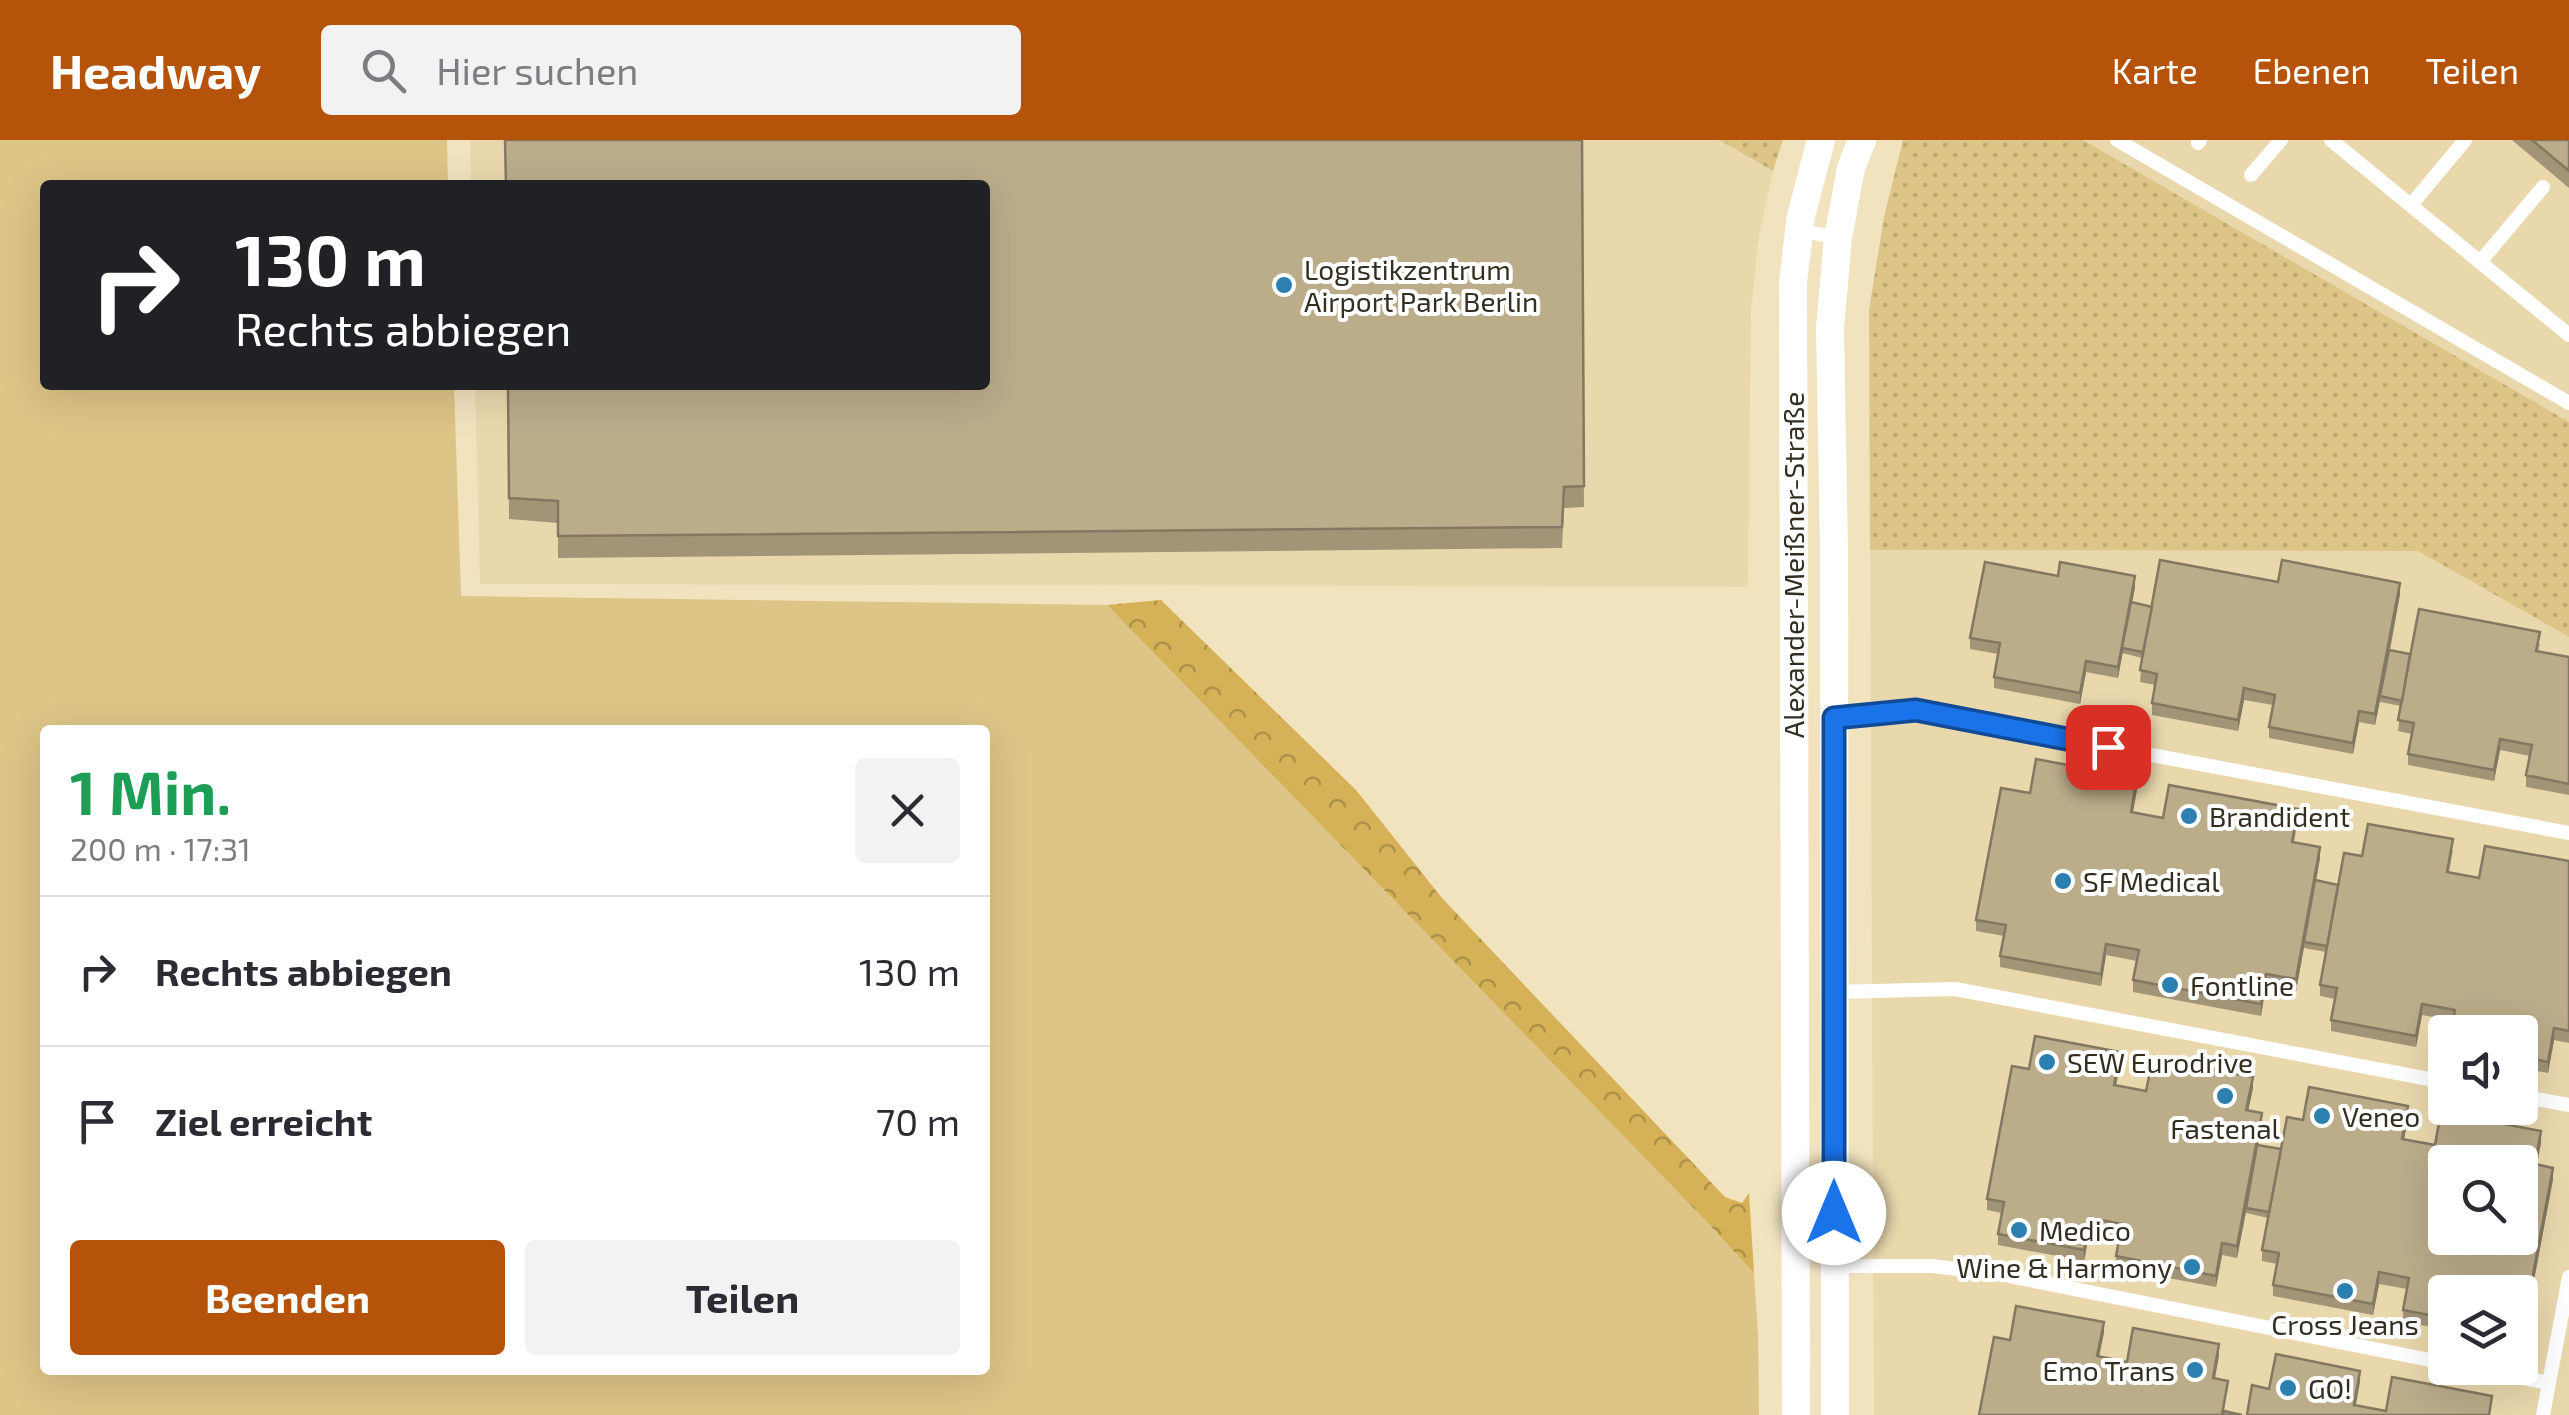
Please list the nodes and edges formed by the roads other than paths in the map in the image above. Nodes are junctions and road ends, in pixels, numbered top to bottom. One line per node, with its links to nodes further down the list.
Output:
1 (1821, 140): 10 (street, Alexander-Meißner-Straße)
2 (1862, 140): 11 (street, Alexander-Meißner-Straße)
3 (2117, 140): 14 (lane)
4 (2281, 140): 7 (lane)
5 (2465, 140): 9 (lane)
6 (2337, 142): 9 (lane)
7 (2251, 174)
8 (2543, 188): 12 (lane)
9 (2411, 205): 12 (lane)
10 (1799, 230): 11 (lane); 17 (street, Alexander-Meißner-Straße)
11 (1838, 238): 15 (street, Alexander-Meißner-Straße)
12 (2480, 262): 13 (lane)
13 (2569, 335)
14 (2569, 403)
15 (1834, 718): 16 (lane); 18 (street, Alexander-Meißner-Straße)
16 (2569, 833)
17 (1796, 901): 18 (lane); 28 (street, Alexander-Meißner-Straße)
18 (1833, 901): 19 (street, Alexander-Meißner-Straße)
19 (1834, 992): 20 (lane); 23 (street, Alexander-Meißner-Straße)
20 (2428, 1079)
21 (2538, 1100): 22 (lane)
22 (2569, 1106)
23 (1835, 1266): 25 (lane); 29 (street, Alexander-Meißner-Straße)
24 (2569, 1277): 27 (lane)
25 (2428, 1359)
26 (2538, 1381): 27 (lane)
27 (2550, 1383): 30 (lane)
28 (1796, 1415)
29 (1835, 1415)
30 (2543, 1415)

